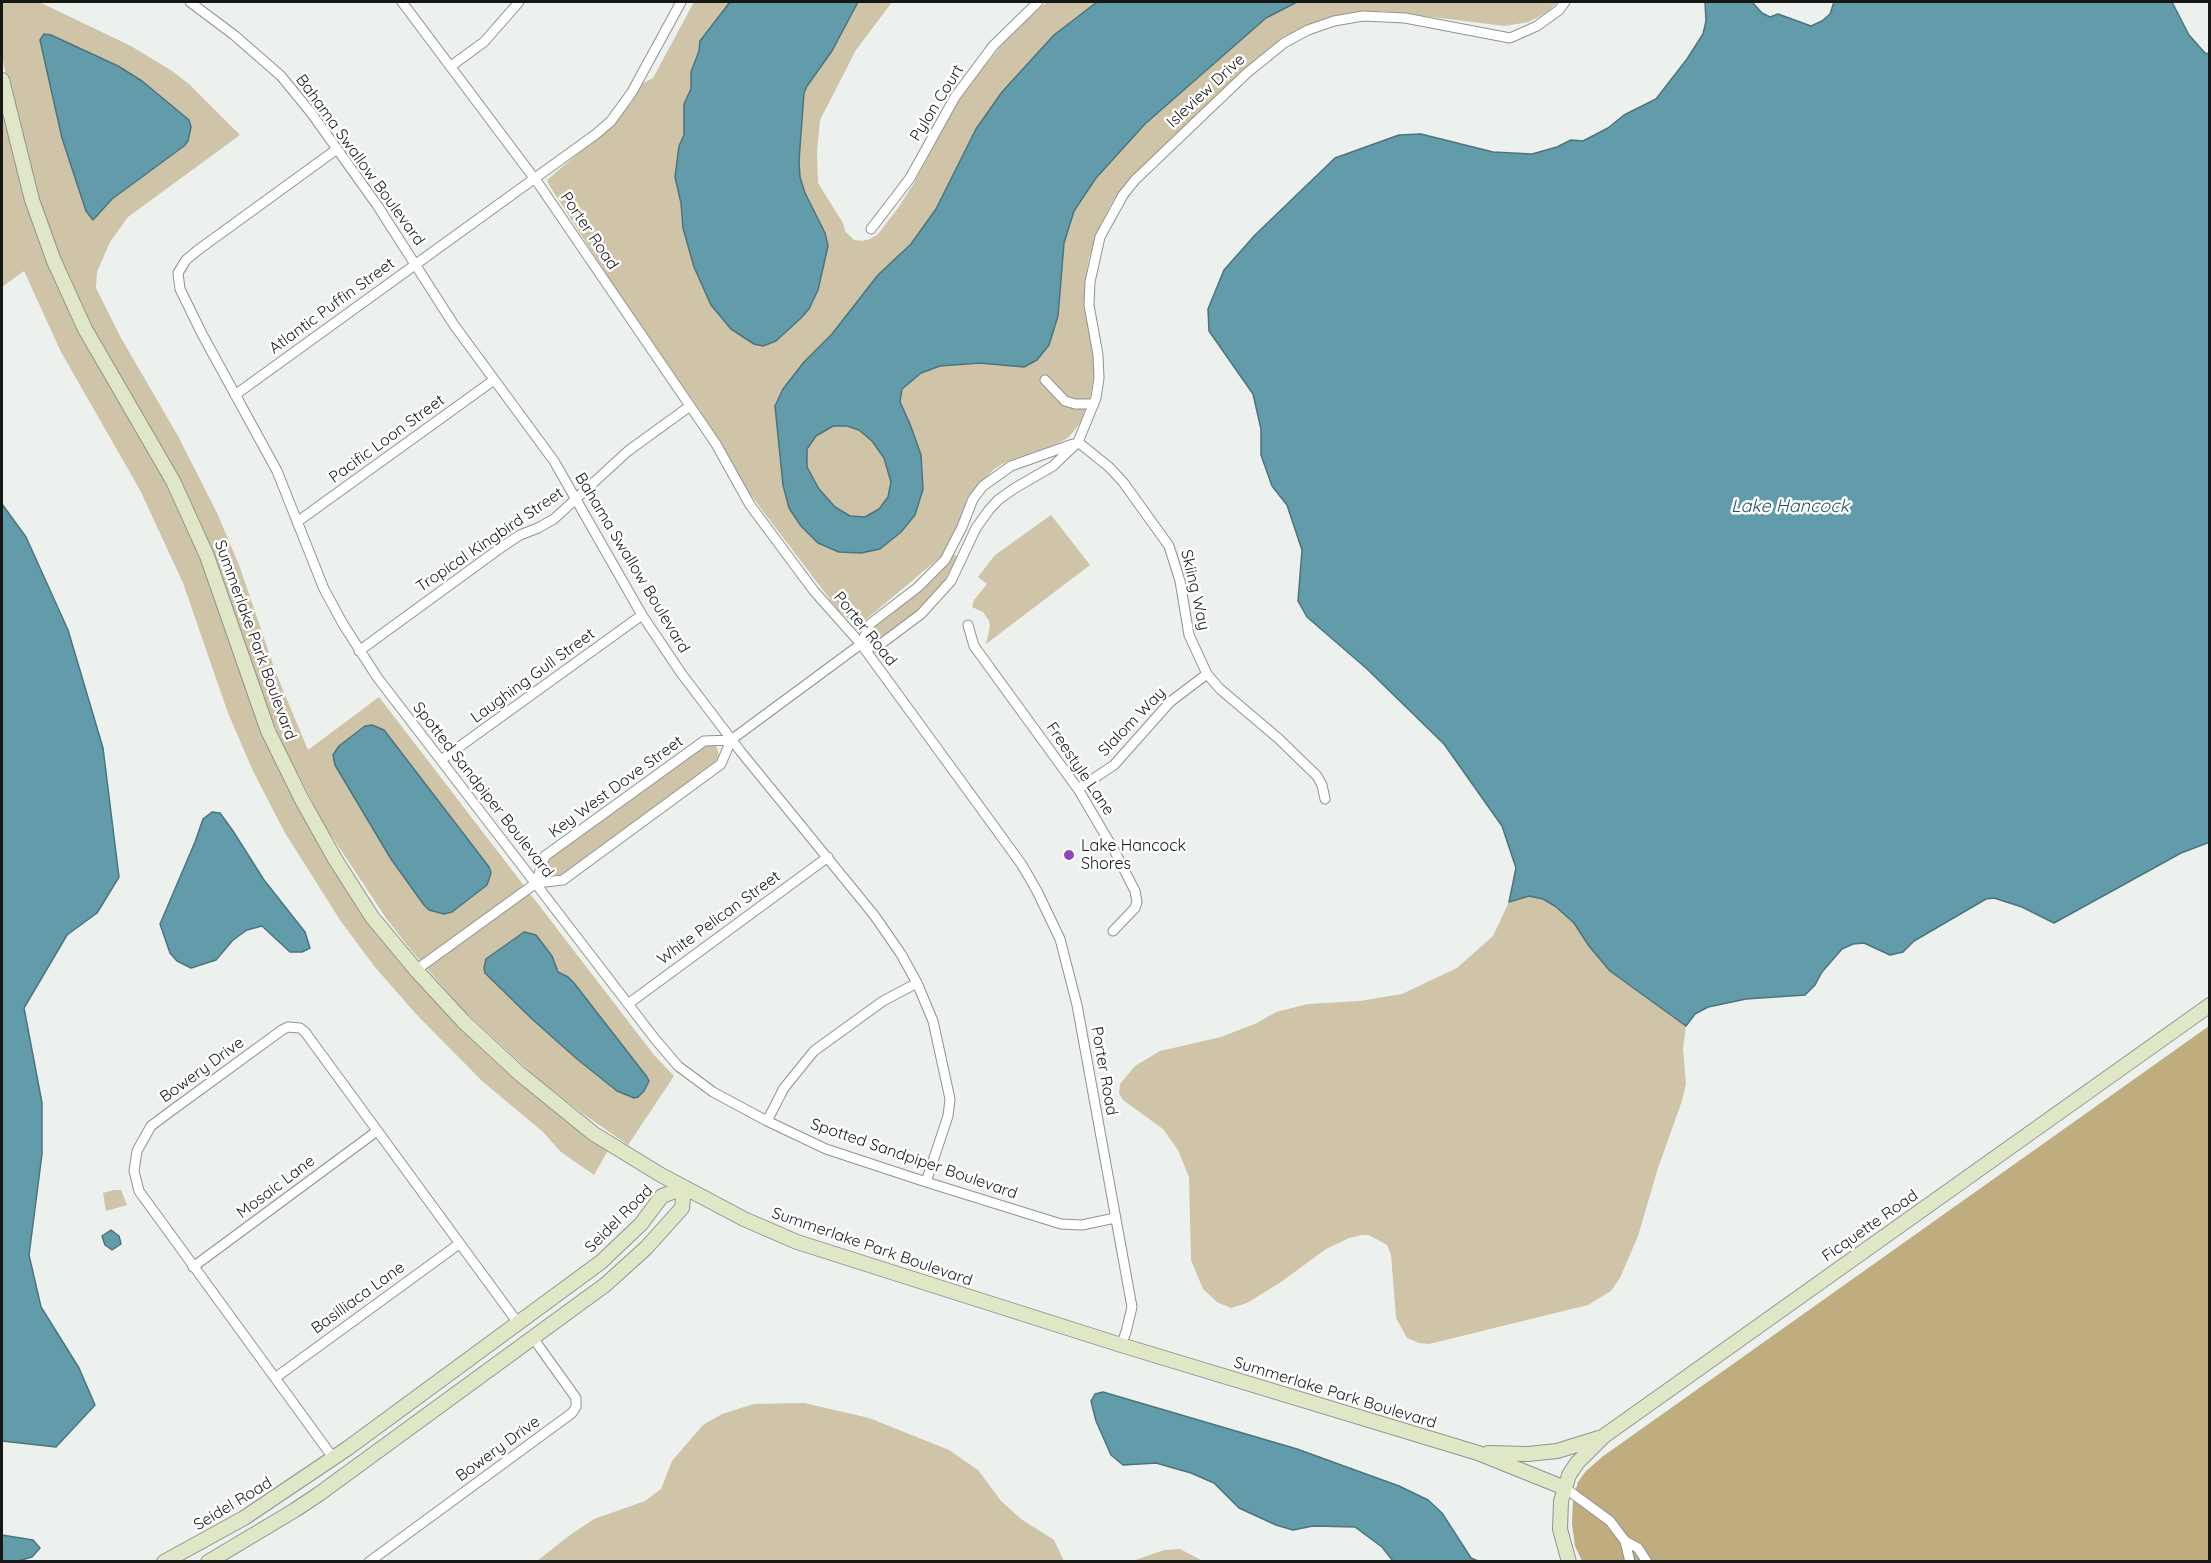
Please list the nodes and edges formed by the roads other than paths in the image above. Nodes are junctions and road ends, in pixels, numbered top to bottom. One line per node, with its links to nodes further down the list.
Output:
1 (190, 2): 9 (street, Bahama Swallow Boulevard)
2 (402, 2): 7 (street, Porter Road)
3 (519, 2): 7 (street)
4 (681, 2): 10 (street, Atlantic Puffin Street)
5 (1038, 2): 11 (street, Pylon Court)
6 (1565, 2): 16 (street, Isleview Drive)
7 (451, 66): 10 (street, Porter Road)
8 (2, 80): 35 (main road, Summerlake Park Boulevard)
9 (337, 149): 12 (street, Bahama Swallow Boulevard); 15 (street, Spotted Sandpiper Boulevard)
10 (535, 179): 12 (street, Atlantic Puffin Street); 17 (street, Porter Road)
11 (871, 229)
12 (416, 264): 13 (street, Bahama Swallow Boulevard); 15 (street, Atlantic Puffin Street)
13 (494, 380): 19 (street, Bahama Swallow Boulevard); 20 (street, Pacific Loon Street)
14 (1045, 380): 16 (street)
15 (235, 395): 20 (street, Spotted Sandpiper Boulevard)
16 (1094, 404): 18 (street, Isleview Drive)
17 (690, 406): 19 (street, Tropical Kingbird Street); 25 (street, Porter Road)
18 (1078, 442): 21 (street); 22 (street, Isleview Drive); 27 (street, Skiing Way)
19 (576, 500): 23 (street, Bahama Swallow Boulevard); 26 (street, Tropical Kingbird Street)
20 (297, 522): 26 (street, Spotted Sandpiper Boulevard)
21 (954, 545): 22 (street); 25 (street)
22 (966, 551): 25 (street, Isleview Drive)
23 (642, 615): 28 (street, Bahama Swallow Boulevard); 29 (street, Laughing Gull Street)
24 (968, 625): 30 (street, Freestyle Lane)
25 (861, 644): 28 (street); 43 (street, Porter Road)
26 (359, 651): 29 (street, Spotted Sandpiper Boulevard)
27 (1207, 674): 30 (street, Slalom Way); 31 (street, Skiing Way)
28 (732, 740): 32 (street, Bahama Swallow Boulevard); 33 (street); 33 (street, Key West Dove Street)
29 (441, 760): 33 (street, Spotted Sandpiper Boulevard)
30 (1078, 789): 34 (street, Freestyle Lane)
31 (1325, 799)
32 (828, 858): 36 (street, Bahama Swallow Boulevard); 37 (street, White Pelican Street)
33 (536, 883): 35 (street); 37 (street, Spotted Sandpiper Boulevard)
34 (1113, 932)
35 (416, 970): 42 (main road, Summerlake Park Boulevard)
36 (917, 983): 39 (street); 41 (street, Bahama Swallow Boulevard)
37 (628, 1004): 39 (street, Spotted Sandpiper Boulevard)
38 (2210, 1005): 50 (main road, Ficquette Road)
39 (767, 1122): 41 (street, Spotted Sandpiper Boulevard)
40 (377, 1131): 44 (street, Bowery Drive); 45 (street, Mosaic Lane); 45 (street, Bowery Drive)
41 (926, 1182): 43 (street, Spotted Sandpiper Boulevard)
42 (684, 1188): 46 (main road, Seidel Road); 47 (main road); 48 (main road, Summerlake Park Boulevard)
43 (1116, 1218): 48 (street, Porter Road)
44 (459, 1244): 46 (street, Bowery Drive); 49 (street, Basilliaca Lane)
45 (193, 1267): 49 (street, Bowery Drive)
46 (518, 1323): 52 (main road, Seidel Road)
47 (533, 1338): 56 (main road); 57 (street, Bowery Drive)
48 (1121, 1345): 51 (main road, Summerlake Park Boulevard)
49 (274, 1378): 52 (street, Bowery Drive)
50 (1604, 1436): 51 (main road); 53 (main road, Ficquette Road)
51 (1478, 1453): 53 (main road, Summerlake Park Boulevard)
52 (334, 1459): 55 (main road, Seidel Road)
53 (1564, 1488): 54 (street, Summerlake Park Boulevard); 58 (main road)
54 (1625, 1541): 59 (street, Summerlake Park Boulevard); 60 (street, Summerlake Park Boulevard)
55 (164, 1562)
56 (208, 1562)
57 (369, 1562)
58 (1569, 1562)
59 (1630, 1562)
60 (1647, 1562)

